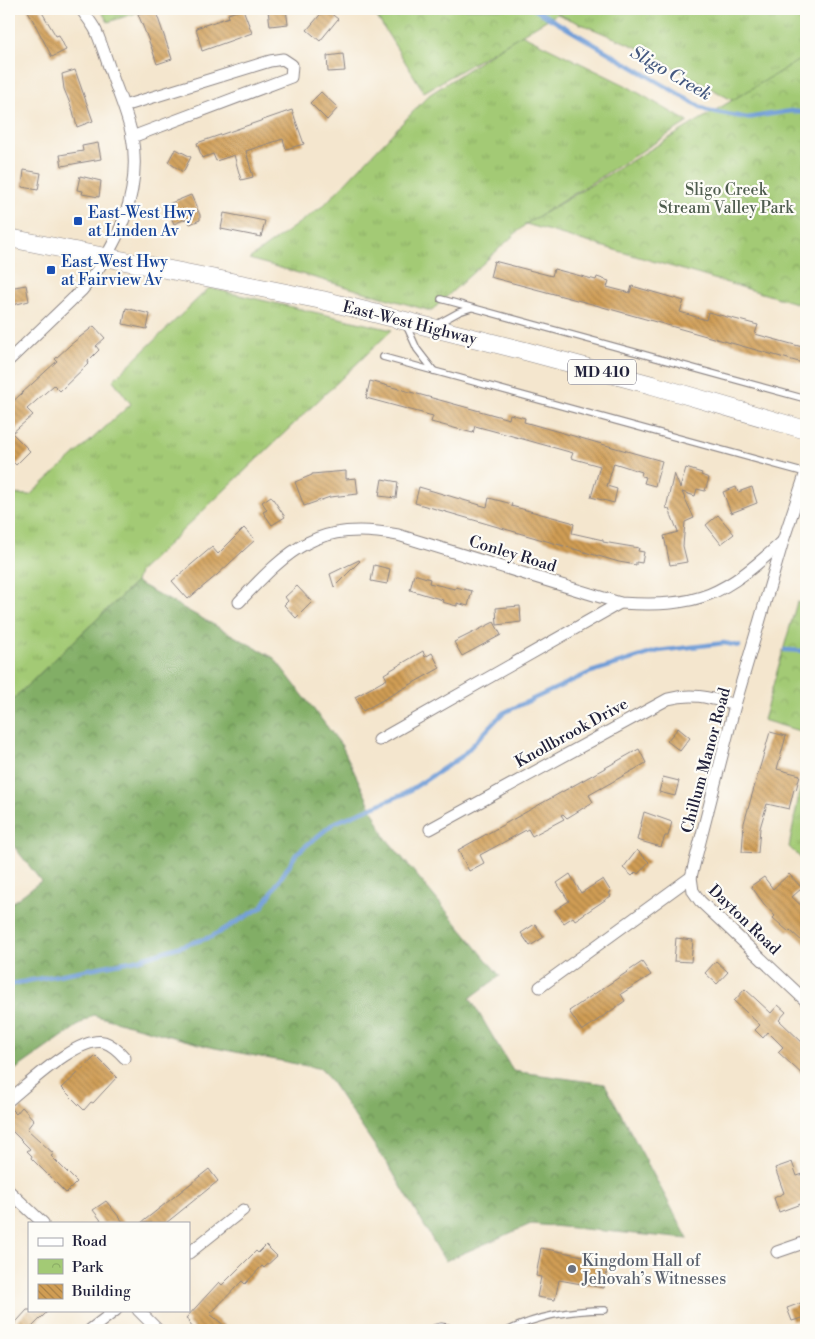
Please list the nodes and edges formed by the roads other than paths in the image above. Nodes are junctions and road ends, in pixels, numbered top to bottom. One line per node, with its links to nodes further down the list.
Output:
1 (81, 9): 2 (street)
2 (124, 106): 3 (street); 3 (street)
3 (132, 138): 5 (street)
4 (9, 238): 5 (main road, East-West Highway / MD 410)
5 (106, 257): 8 (main road, East-West Highway / MD 410); 11 (street)
6 (440, 299): 7 (lane)
7 (476, 308): 9 (lane); 13 (lane)
8 (396, 319): 9 (main road, East-West Highway / MD 410); 12 (lane)
9 (431, 328): 14 (main road, East-West Highway / MD 410)
10 (383, 356): 12 (lane)
11 (9, 360)
12 (434, 371): 15 (lane)
13 (806, 399)
14 (806, 430)
15 (806, 473): 16 (street, Chillum Manor Road)
16 (783, 541): 18 (street, Conley Road); 19 (street, Chillum Manor Road)
17 (239, 602): 18 (street, Conley Road)
18 (620, 603): 20 (street)
19 (735, 705): 21 (street, Knollbrook Drive); 22 (street, Chillum Manor Road)
20 (379, 740)
21 (430, 828)
22 (691, 877): 23 (street); 24 (street, Dayton Road)
23 (540, 987)
24 (806, 1000)
25 (125, 1058): 26 (street)
26 (9, 1100)
27 (9, 1191): 29 (street)
28 (243, 1210): 31 (street)
29 (42, 1222)
30 (806, 1242): 32 (street)
31 (190, 1252)
32 (777, 1252)
33 (605, 1310): 40 (lane)
34 (113, 1312): 36 (street)
35 (140, 1312): 37 (street)
36 (90, 1330)
37 (158, 1330)
38 (436, 1330): 39 (street)
39 (448, 1330)
40 (509, 1330)

